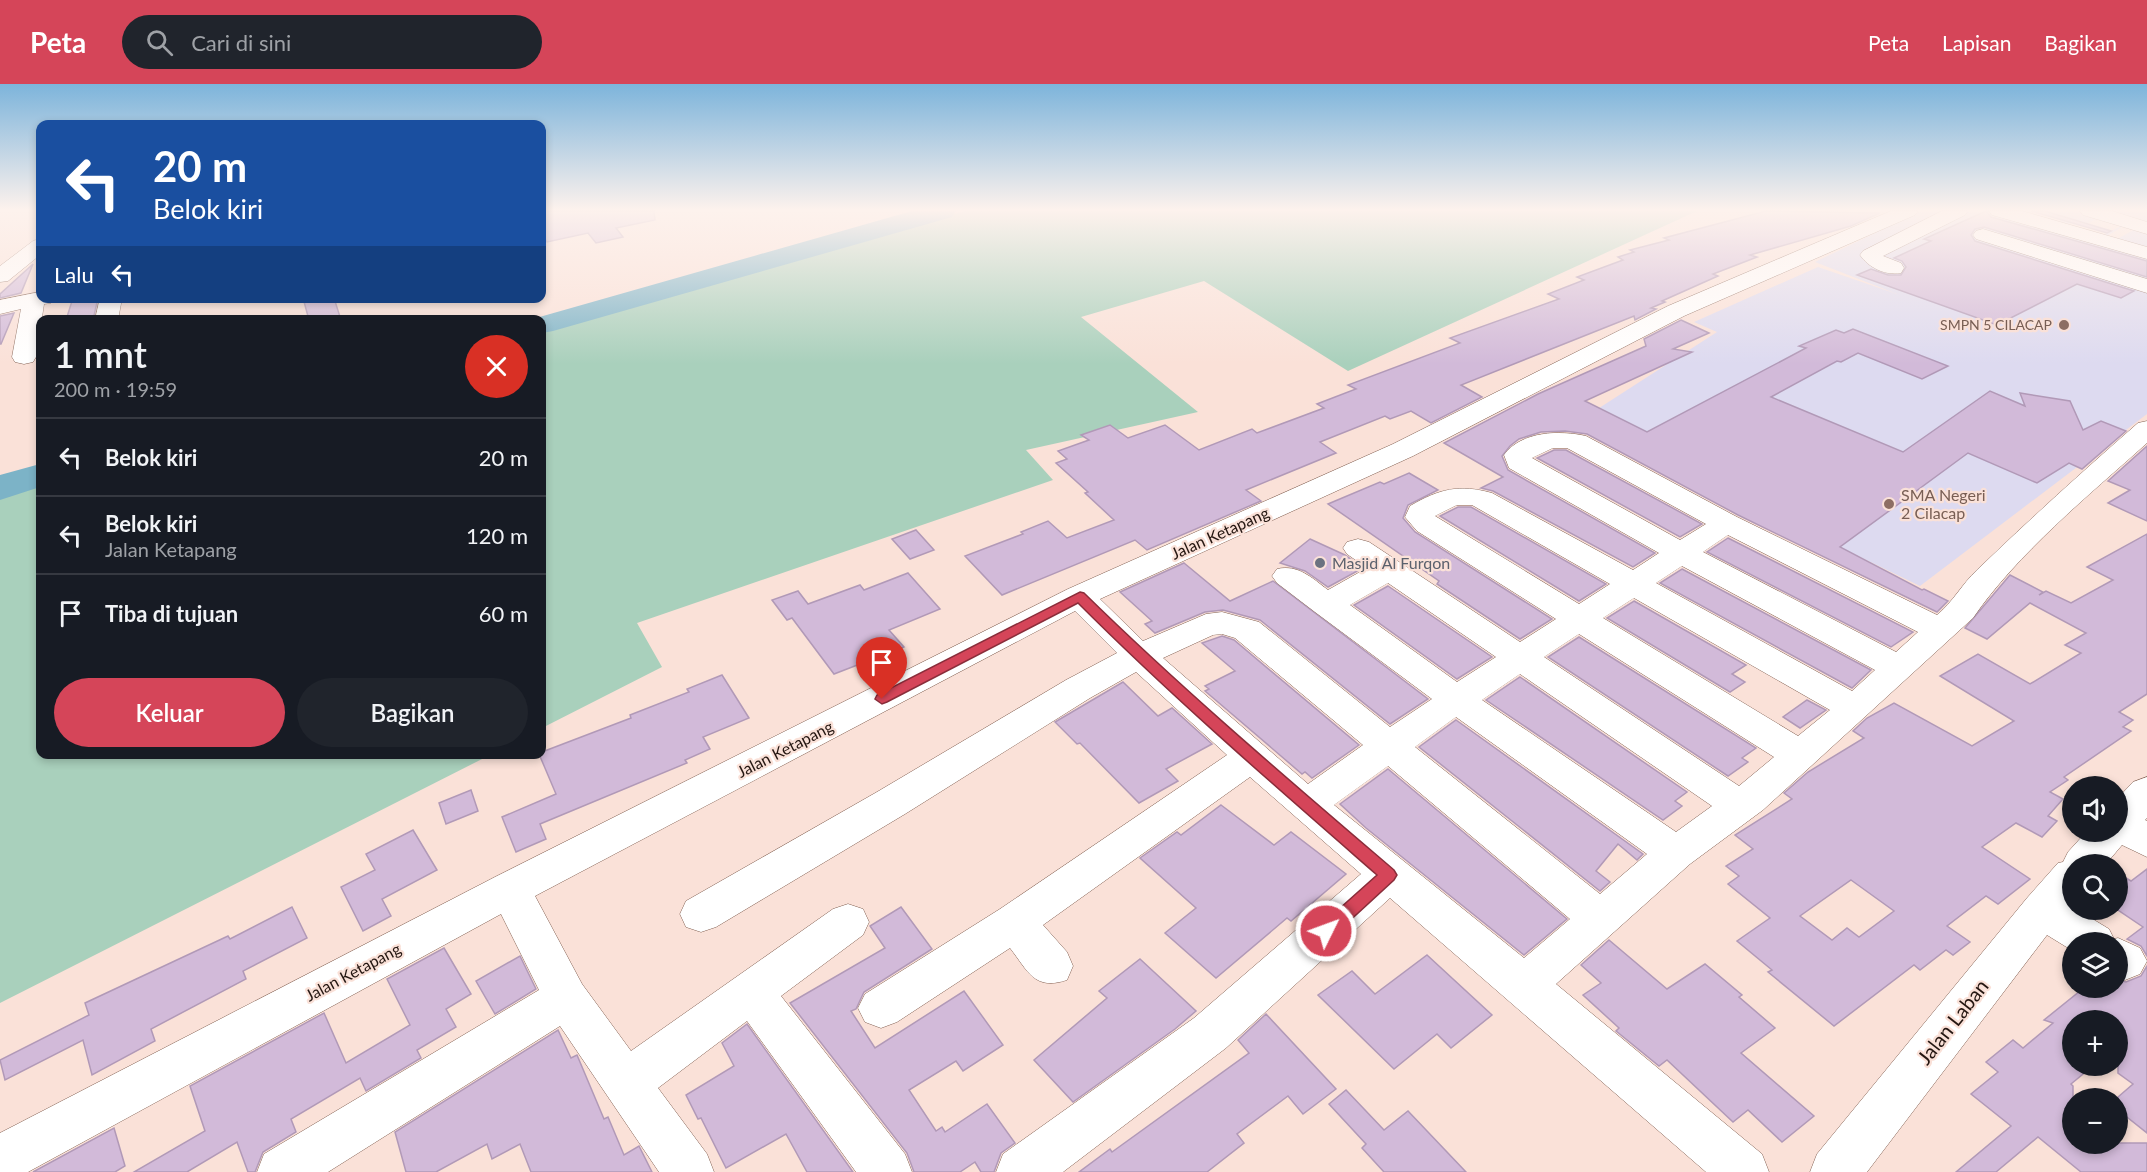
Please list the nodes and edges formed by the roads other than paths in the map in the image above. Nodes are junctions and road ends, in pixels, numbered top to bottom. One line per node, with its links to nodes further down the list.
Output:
1 (18, 262): 6 (street)
2 (1789, 262): 19 (street, Jalan Ketapang)
3 (1878, 262): 5 (street)
4 (2069, 262): 7 (street)
5 (1893, 268)
6 (0, 276)
7 (2147, 286)
8 (36, 300): 10 (street)
9 (38, 303): 11 (street)
10 (0, 307)
11 (24, 357)
12 (2147, 429): 22 (street)
13 (1728, 523): 15 (street); 15 (street); 22 (street)
14 (1358, 549): 16 (street)
15 (1681, 553): 18 (street); 25 (street)
16 (1389, 569): 20 (street); 24 (street)
17 (1288, 576): 20 (street)
18 (1633, 584): 21 (street); 21 (street); 27 (street)
19 (1080, 596): 23 (street); 42 (street, Jalan Ketapang)
20 (1326, 604): 26 (street)
21 (1579, 620): 24 (street); 29 (street)
22 (1940, 630): 25 (street)
23 (1139, 656): 28 (street); 30 (street); 44 (street)
24 (1521, 658): 26 (street); 33 (street)
25 (1899, 668): 27 (street)
26 (1457, 700): 28 (street); 38 (street)
27 (1855, 708): 29 (street)
28 (1386, 746): 32 (street); 45 (street)
29 (1800, 755): 33 (street)
30 (1251, 757): 32 (street); 47 (street)
31 (2147, 792): 34 (street)
32 (1306, 805): 40 (street)
33 (1740, 806): 38 (street)
34 (2128, 813)
35 (2128, 830): 36 (street)
36 (2147, 841)
37 (2101, 842): 39 (street)
38 (1676, 853): 45 (street)
39 (2091, 854)
40 (1388, 875): 50 (street); 59 (street)
41 (2062, 887): 43 (street, Jalan Laban)
42 (510, 889): 52 (street); 55 (street, Jalan Ketapang)
43 (2042, 910): 48 (street); 61 (street, Jalan Laban)
44 (701, 914)
45 (1600, 919): 50 (street)
46 (848, 922): 51 (street)
47 (1015, 922): 49 (street); 53 (street)
48 (2078, 932)
49 (1051, 966)
50 (1524, 985): 60 (street)
51 (751, 991): 54 (street); 58 (street)
52 (566, 998): 54 (street); 56 (street)
53 (881, 1008)
54 (626, 1083): 57 (street)
55 (0, 1160)
56 (309, 1164)
57 (689, 1172)
58 (887, 1172)
59 (1021, 1172)
60 (1744, 1172)
61 (1835, 1172)

